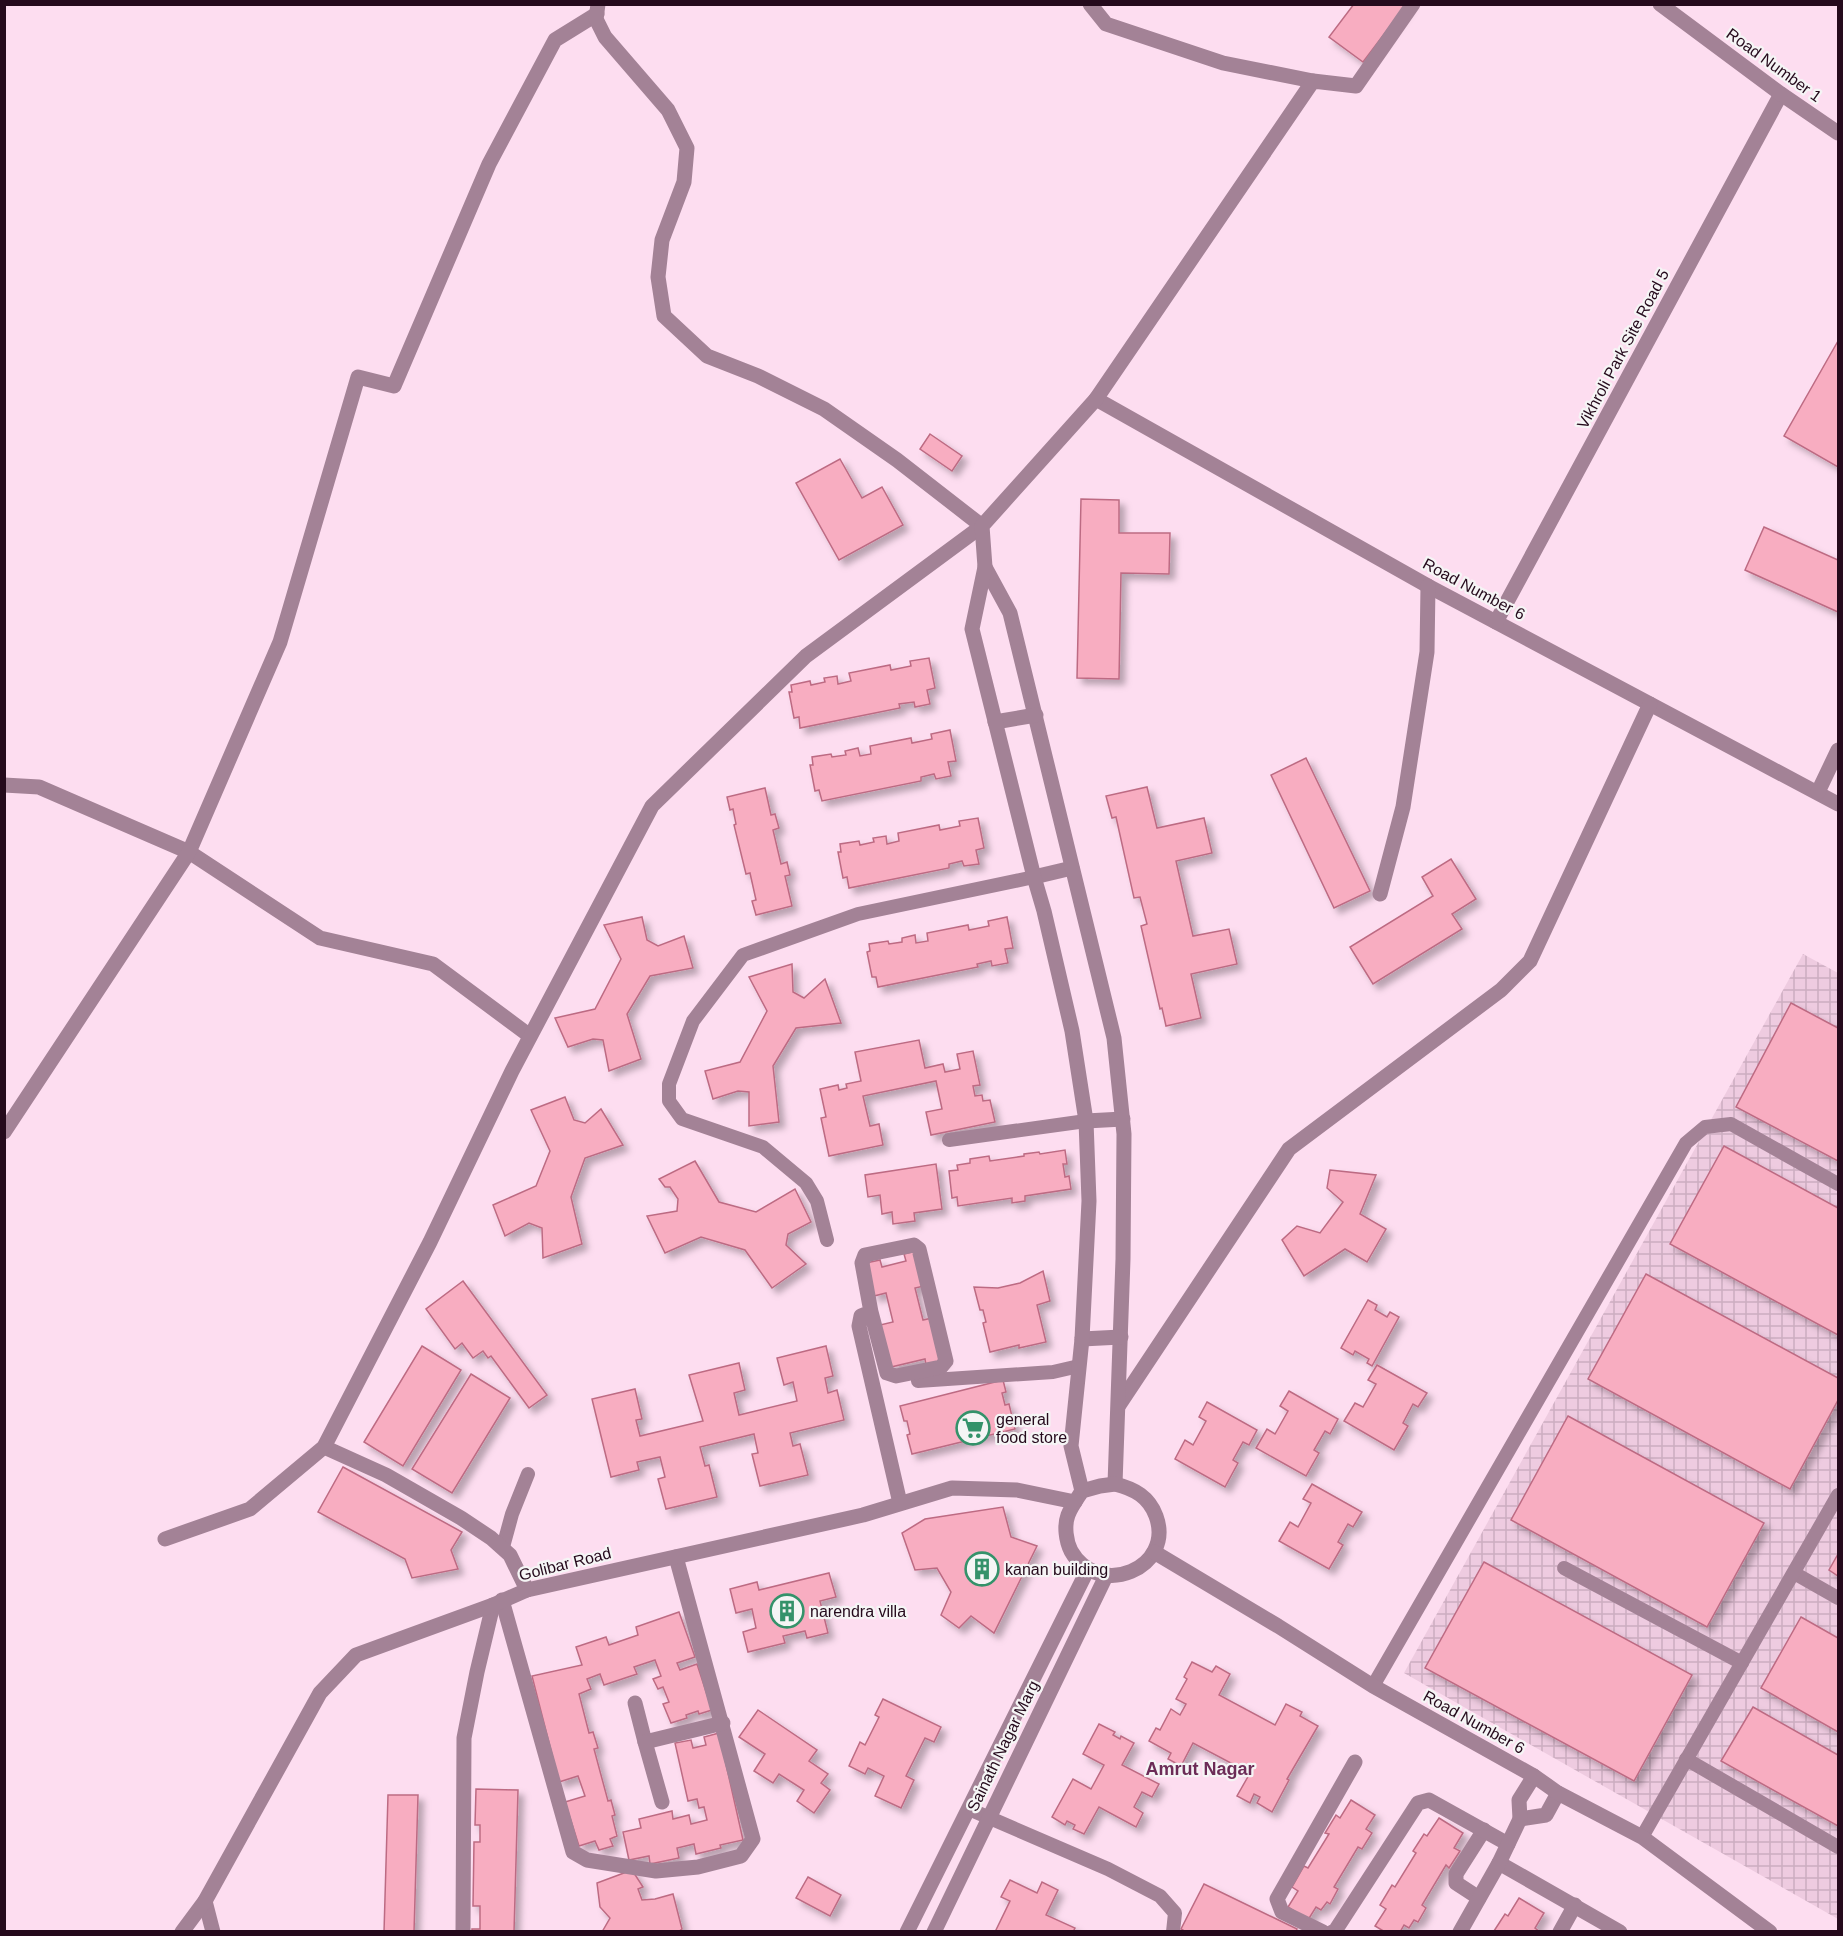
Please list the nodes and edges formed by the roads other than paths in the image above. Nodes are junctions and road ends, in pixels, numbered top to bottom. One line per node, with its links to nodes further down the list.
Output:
1 (1090, 4): 5 (street)
2 (1413, 4): 5 (street)
3 (1660, 4): 6 (street, Road Number 1)
4 (598, 9): 9 (street); 20 (street)
5 (1313, 81): 8 (street)
6 (1781, 94): 7 (street, Road Number 1); 12 (street, Vikhroli Park Site Road 5)
7 (1839, 133)
8 (1096, 399): 9 (street); 11 (street, Road Number 6)
9 (982, 526): 10 (street); 24 (street)
10 (985, 567): 14 (street); 15 (street)
11 (1428, 586): 12 (street, Road Number 6); 23 (street)
12 (1496, 622): 13 (street, Road Number 6)
13 (1650, 704): 18 (street, Road Number 6); 36 (street)
14 (1036, 715): 15 (street); 21 (street)
15 (995, 722): 22 (street)
16 (1839, 750): 18 (street)
17 (4, 785): 20 (street)
18 (1818, 792): 19 (street, Road Number 6)
19 (1839, 804)
20 (189, 852): 24 (street); 27 (street)
21 (1072, 868): 22 (street); 25 (street)
22 (1034, 877): 26 (street); 30 (lane)
23 (1380, 894)
24 (530, 1036): 37 (street)
25 (1123, 1119): 26 (street); 32 (street)
26 (1086, 1121): 28 (lane); 33 (street)
27 (4, 1132)
28 (949, 1140)
29 (1839, 1184): 55 (lane)
30 (827, 1240)
31 (871, 1312): 31 (street); 42 (street)
32 (1121, 1337): 33 (street); 36 (street)
33 (1082, 1339): 34 (street)
34 (1079, 1366): 35 (lane); 41 (street)
35 (918, 1381)
36 (1119, 1405): 39 (street)
37 (324, 1447): 43 (street); 44 (street)
38 (528, 1474): 44 (lane)
39 (1116, 1484): 41 (street, Golibar Road); 45 (street)
40 (1839, 1496): 49 (lane)
41 (1078, 1497): 42 (street, Golibar Road); 48 (street)
42 (900, 1503): 46 (street, Golibar Road)
43 (165, 1539)
44 (503, 1547): 51 (street)
45 (1154, 1551): 50 (street); 55 (street, Road Number 6)
46 (676, 1557): 51 (street, Golibar Road); 57 (street)
47 (1564, 1568): 54 (lane)
48 (1088, 1569): 50 (street); 64 (street)
49 (1794, 1573): 52 (lane); 54 (lane)
50 (1106, 1576): 65 (street, Sainath Nagar Marg)
51 (527, 1590): 53 (street, Golibar Road)
52 (1839, 1598)
53 (498, 1602): 57 (street); 73 (street, Golibar Road); 77 (street)
54 (1742, 1663): 59 (lane)
55 (1373, 1686): 61 (street, Road Number 6)
56 (635, 1703): 58 (street)
57 (723, 1723): 58 (street)
58 (645, 1742): 63 (street)
59 (1686, 1760): 68 (lane); 70 (lane)
60 (1354, 1761): 81 (street)
61 (1534, 1776): 62 (street, Road Number 6); 66 (street)
62 (1558, 1793): 66 (street); 68 (street, Road Number 6)
63 (662, 1802)
64 (969, 1809): 65 (lane); 78 (street)
65 (988, 1818): 79 (street, Sainath Nagar Marg); 80 (lane)
66 (1520, 1819): 69 (street)
67 (1484, 1830): 69 (street); 72 (street); 82 (street)
68 (1642, 1837): 86 (street, Road Number 6)
69 (1508, 1844): 71 (street)
70 (1839, 1847)
71 (1499, 1863): 72 (street); 74 (street)
72 (1479, 1898): 83 (street)
73 (205, 1901): 75 (street, Golibar Road); 76 (street)
74 (1575, 1905): 84 (street); 85 (street)
75 (182, 1932)
76 (213, 1932)
77 (463, 1932)
78 (907, 1932)
79 (934, 1932)
80 (1173, 1932)
81 (1323, 1932)
82 (1332, 1932)
83 (1460, 1932)
84 (1560, 1932)
85 (1620, 1932)
86 (1770, 1932)

